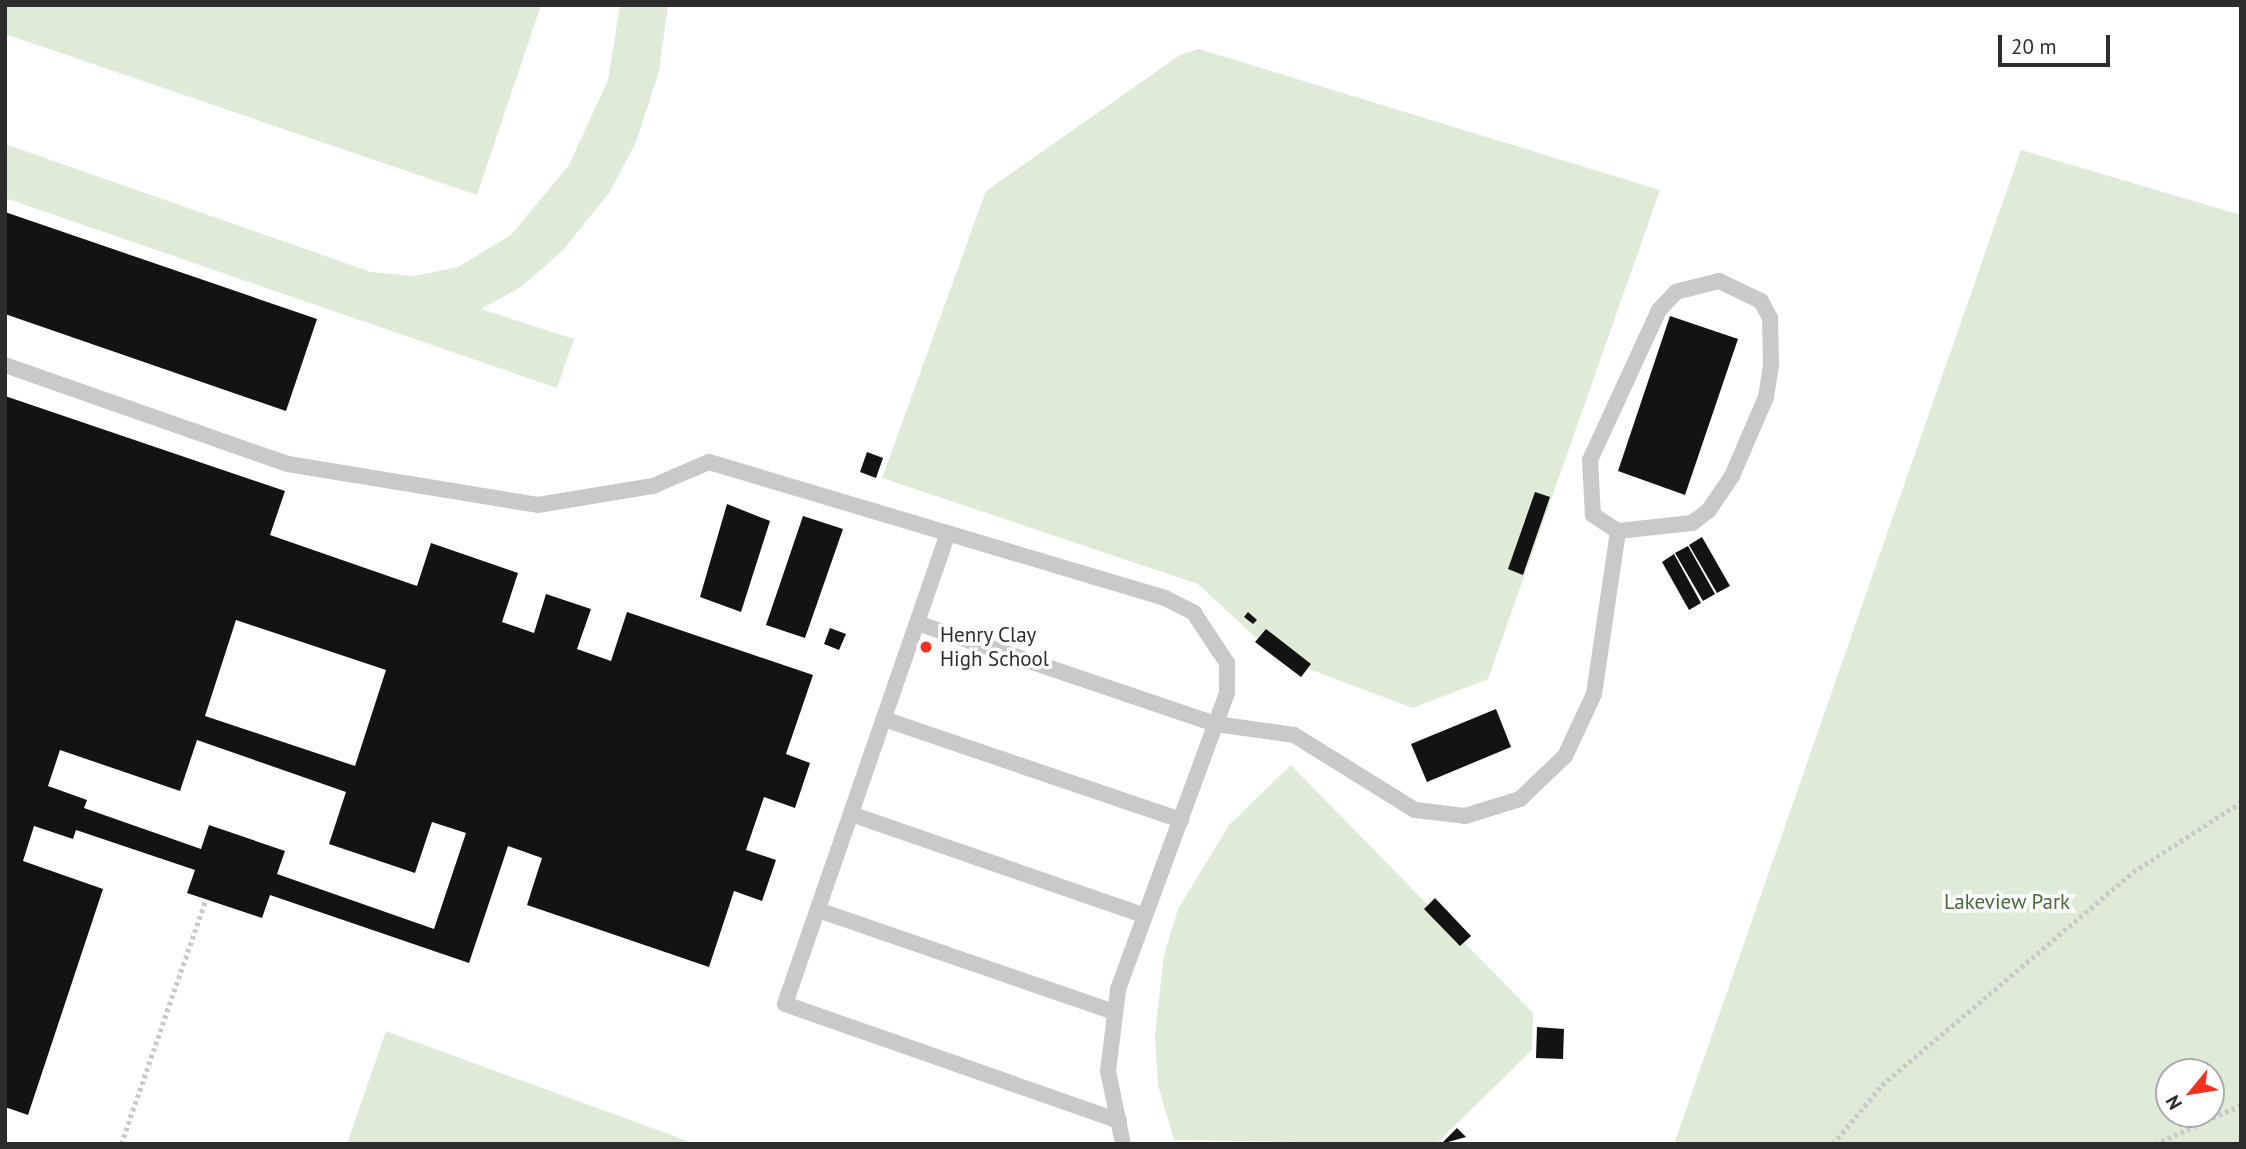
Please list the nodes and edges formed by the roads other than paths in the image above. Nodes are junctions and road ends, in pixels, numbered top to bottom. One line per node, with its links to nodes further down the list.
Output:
1 (5, 365): 3 (lane)
2 (1618, 531): 2 (lane); 6 (lane)
3 (948, 533): 4 (lane); 6 (lane)
4 (918, 623): 5 (lane); 6 (lane)
5 (884, 719): 7 (lane); 8 (lane)
6 (1216, 724): 8 (lane)
7 (851, 814): 9 (lane); 10 (lane)
8 (1181, 820): 10 (lane)
9 (818, 910): 11 (lane); 12 (lane)
10 (1145, 916): 11 (lane)
11 (1115, 1012): 12 (lane)
12 (1119, 1121): 13 (lane)
13 (1123, 1144)

